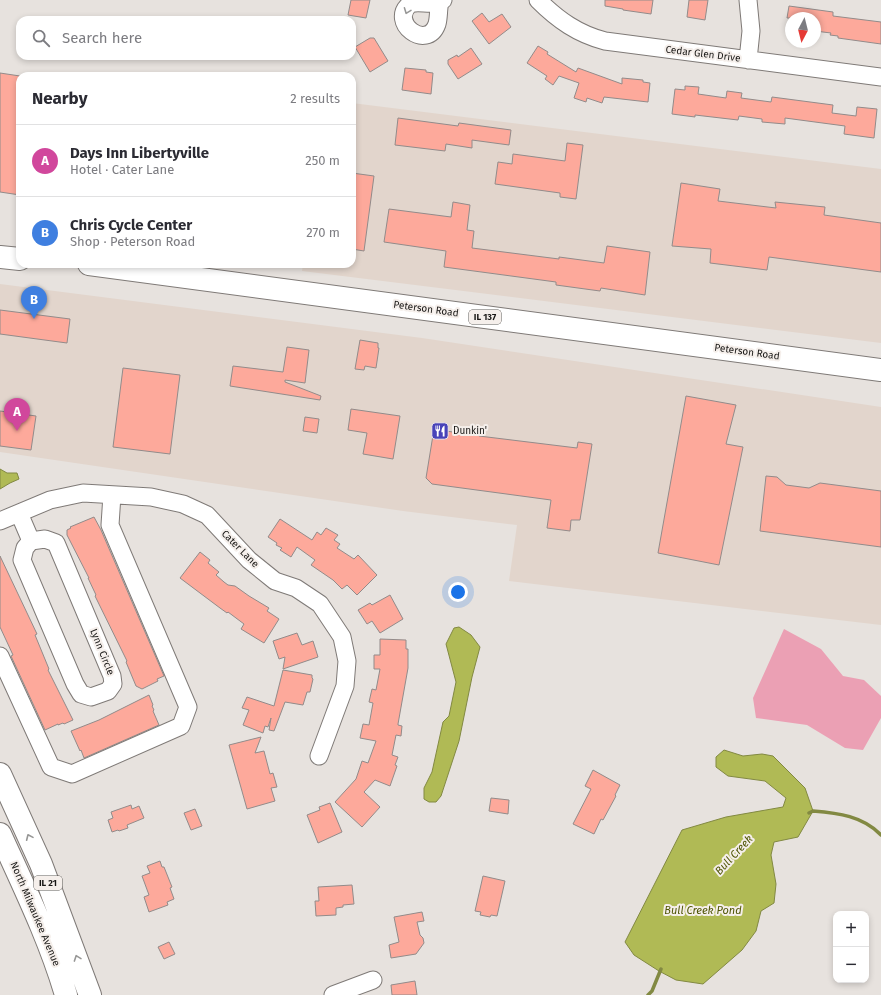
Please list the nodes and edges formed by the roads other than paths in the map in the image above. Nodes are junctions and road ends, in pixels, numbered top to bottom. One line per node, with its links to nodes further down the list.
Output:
1 (538, 0): 3 (street, Cedar Glen Drive)
2 (748, 0): 3 (street)
3 (748, 60): 4 (street, Cedar Glen Drive)
4 (881, 77)
5 (0, 257): 6 (main road)
6 (16, 259)
7 (119, 268): 8 (main road, Peterson Road / IL 137)
8 (881, 370)
9 (112, 495): 10 (street, Cater Lane); 13 (street); 14 (street, Cater Lane)
10 (19, 513): 11 (street, Cater Lane); 12 (street)
11 (0, 521)
12 (31, 540): 12 (street, Lynn Circle)
13 (0, 656)
14 (319, 756)
15 (0, 774): 19 (main road, IL 21, one-way to 15)
16 (0, 834): 18 (main road, North Milwaukee Avenue / IL 21)
17 (373, 980): 20 (street)
18 (66, 995)
19 (90, 995)
20 (333, 995)

